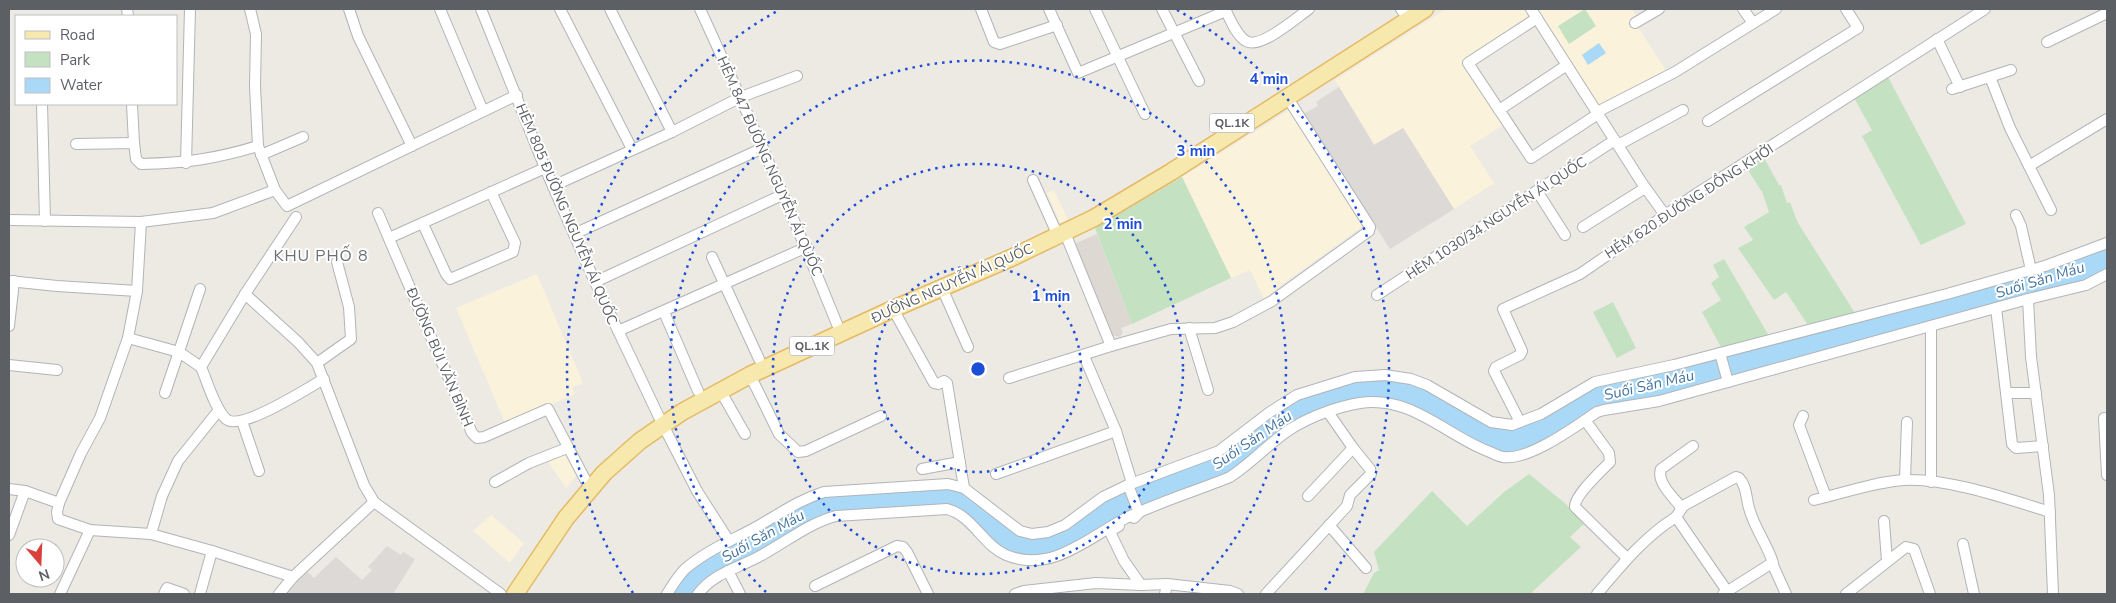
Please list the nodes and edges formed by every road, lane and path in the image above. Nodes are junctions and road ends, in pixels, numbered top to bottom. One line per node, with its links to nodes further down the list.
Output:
1 (190, 9): 58 (street)
2 (250, 9): 57 (street)
3 (349, 9): 54 (street)
4 (440, 9): 44 (street)
5 (482, 9): 37 (street, HẺM 805 ĐƯỜNG NGUYỄN ÁI QUỐC)
6 (560, 9): 56 (street)
7 (610, 9): 49 (street)
8 (700, 9): 38 (street, HẺM 847 ĐƯỜNG NGUYỄN ÁI QUỐC)
9 (981, 9): 26 (street)
10 (1049, 9): 26 (street)
11 (1095, 9): 31 (street)
12 (1162, 9): 28 (street)
13 (1309, 9): 20 (street)
14 (1425, 9): 27 (main road, ĐƯỜNG NGUYỄN ÁI QUỐC / QL.1K)
15 (1659, 9): 24 (street)
16 (1743, 9): 25 (street)
17 (1776, 9): 25 (street)
18 (1846, 9): 48 (street)
19 (1985, 9): 29 (street, HẺM 620 ĐƯỜNG ĐỒNG KHỞI)
20 (1225, 10): 28 (street)
21 (1405, 10): 27 (main road, ĐƯỜNG NGUYỄN ÁI QUỐC / QL.1K)
22 (1534, 13): 32 (street); 42 (street)
23 (2107, 13): 30 (street)
24 (1635, 23)
25 (1753, 24): 45 (street)
26 (1057, 25): 31 (street)
27 (1381, 32): 39 (main road, ĐƯỜNG NGUYỄN ÁI QUỐC / QL.1K); 78 (main road, ĐƯỜNG NGUYỄN ÁI QUỐC / QL.1K)
28 (1174, 33): 31 (street); 36 (street)
29 (1937, 39): 35 (street); 70 (street, HẺM 620 ĐƯỜNG ĐỒNG KHỞI)
30 (2047, 42)
31 (1118, 57): 46 (street)
32 (1567, 65): 42 (street); 45 (street)
33 (2011, 70): 35 (street)
34 (796, 76): 38 (street)
35 (1990, 77): 59 (street)
36 (1199, 81)
37 (516, 95): 44 (street); 60 (street, HẺM 805 ĐƯỜNG NGUYỄN ÁI QUỐC)
38 (741, 97): 49 (street); 55 (street, HẺM 847 ĐƯỜNG NGUYỄN ÁI QUỐC)
39 (1287, 97): 78 (main road, ĐƯỜNG NGUYỄN ÁI QUỐC / QL.1K); 103 (street)
40 (42, 105): 74 (street)
41 (132, 105): 52 (street)
42 (1499, 110): 45 (street)
43 (1684, 110): 51 (street, HẺM 1030/34 NGUYỄN ÁI QUỐC)
44 (483, 111): 54 (street)
45 (1597, 113): 51 (street)
46 (1145, 114)
47 (2107, 119): 59 (street)
48 (1708, 121)
49 (672, 132): 56 (street)
50 (303, 137): 57 (street)
51 (1616, 142): 63 (street); 65 (street, HẺM 1030/34 NGUYỄN ÁI QUỐC)
52 (134, 143): 53 (street); 58 (street)
53 (76, 144)
54 (412, 146): 64 (street)
55 (763, 148): 67 (street, HẺM 847 ĐƯỜNG NGUYỄN ÁI QUỐC); 79 (street)
56 (632, 149): 62 (street)
57 (260, 151): 58 (street); 64 (street)
58 (186, 163)
59 (2029, 166): 68 (street)
60 (545, 168): 62 (street, HẺM 805 ĐƯỜNG NGUYỄN ÁI QUỐC); 66 (street)
61 (1033, 180): 78 (street)
62 (553, 186): 79 (street, HẺM 805 ĐƯỜNG NGUYỄN ÁI QUỐC)
63 (1645, 188): 70 (street); 77 (street)
64 (275, 190): 75 (street)
65 (1537, 191): 80 (street); 95 (street, HẺM 1030/34 NGUYỄN ÁI QUỐC)
66 (491, 192): 76 (street); 76 (street)
67 (782, 195): 83 (street, HẺM 847 ĐƯỜNG NGUYỄN ÁI QUỐC); 89 (street)
68 (2051, 210)
69 (378, 212): 81 (street, ĐƯỜNG BÙI VĂN BÌNH)
70 (1665, 215): 134 (street, HẺM 620 ĐƯỜNG ĐỒNG KHỞI)
71 (2016, 215): 86 (street)
72 (296, 217): 94 (street)
73 (9, 220): 74 (street)
74 (45, 221): 75 (street)
75 (141, 222): 93 (street)
76 (423, 224): 81 (street)
77 (1583, 227)
78 (1060, 231): 91 (main road, ĐƯỜNG NGUYỄN ÁI QUỐC / QL.1K); 100 (main road, ĐƯỜNG NGUYỄN ÁI QUỐC / QL.1K); 107 (street)
79 (574, 234): 89 (street, HẺM 805 ĐƯỜNG NGUYỄN ÁI QUỐC)
80 (1565, 235)
81 (389, 238): 140 (street, ĐƯỜNG BÙI VĂN BÌNH)
82 (2107, 243): 86 (street)
83 (807, 247): 90 (street); 100 (street, HẺM 847 ĐƯỜNG NGUYỄN ÁI QUỐC)
84 (712, 257): 90 (street)
85 (337, 262): 112 (street)
86 (2031, 270): 109 (street)
87 (2107, 274): 96 (street)
88 (11, 281): 93 (street); 101 (street)
89 (594, 282): 104 (street, HẺM 805 ĐƯỜNG NGUYỄN ÁI QUỐC)
90 (724, 284): 99 (street); 111 (street)
91 (942, 288): 98 (main road, ĐƯỜNG NGUYỄN ÁI QUỐC / QL.1K); 106 (street)
92 (200, 289): 108 (street)
93 (137, 291): 105 (street)
94 (245, 294): 112 (street); 114 (street)
95 (1377, 295)
96 (2028, 299): 97 (street); 125 (street)
97 (1996, 308): 102 (street); 124 (street)
98 (893, 309): 116 (main road, ĐƯỜNG NGUYỄN ÁI QUỐC / QL.1K); 142 (street)
99 (664, 312): 104 (street); 122 (street)
100 (837, 324): 111 (main road, ĐƯỜNG NGUYỄN ÁI QUỐC / QL.1K)
101 (9, 326)
102 (1931, 327): 119 (street); 149 (street)
103 (1188, 328): 107 (street); 121 (street)
104 (618, 331): 133 (street, HẺM 805 ĐƯỜNG NGUYỄN ÁI QUỐC)
105 (128, 338): 108 (street); 159 (street)
106 (968, 346)
107 (1111, 346): 110 (street)
108 (179, 352): 114 (street); 123 (street)
109 (1720, 353): 119 (street); 134 (street)
110 (1084, 356): 117 (street); 136 (street)
111 (759, 359): 122 (main road, ĐƯỜNG NGUYỄN ÁI QUỐC / QL.1K)
112 (317, 364): 118 (street)
113 (9, 365): 115 (street)
114 (201, 367): 126 (street)
115 (57, 370)
116 (750, 375): 120 (main road, ĐƯỜNG NGUYỄN ÁI QUỐC / QL.1K); 128 (street)
117 (1009, 378)
118 (324, 379): 132 (street); 158 (street)
119 (1728, 382): 131 (street)
120 (720, 390): 133 (main road, ĐƯỜNG NGUYỄN ÁI QUỐC / QL.1K); 137 (street)
121 (1208, 390)
122 (698, 391): 133 (main road, ĐƯỜNG NGUYỄN ÁI QUỐC / QL.1K)
123 (165, 393)
124 (2006, 393): 125 (street); 139 (street)
125 (2036, 393): 139 (street)
126 (219, 410): 132 (street); 166 (street)
127 (1328, 412): 131 (street); 141 (street); 161 (street)
128 (881, 416)
129 (1803, 416): 156 (street)
130 (2104, 418): 146 (street)
131 (1585, 420): 171 (street)
132 (242, 421): 144 (street)
133 (661, 421): 150 (main road, ĐƯỜNG NGUYỄN ÁI QUỐC / QL.1K); 168 (street, HẺM 805 ĐƯỜNG NGUYỄN ÁI QUỐC)
134 (1520, 422): 151 (street)
135 (1907, 422): 147 (street)
136 (1116, 431): 145 (street); 151 (street)
137 (745, 434)
138 (1693, 446): 162 (street)
139 (2043, 446): 160 (street)
140 (566, 448): 148 (street); 150 (street, ĐƯỜNG BÙI VĂN BÌNH)
141 (1353, 448): 155 (street); 164 (street)
142 (960, 462): 143 (street); 152 (street)
143 (922, 469)
144 (258, 471)
145 (996, 474)
146 (2107, 475)
147 (1905, 480): 149 (street); 156 (street)
148 (495, 482)
149 (1931, 482): 160 (street)
150 (588, 484): 188 (main road, ĐƯỜNG NGUYỄN ÁI QUỐC / QL.1K); 189 (main road, ĐƯỜNG NGUYỄN ÁI QUỐC / QL.1K)
151 (1130, 484): 152 (street); 161 (street)
152 (964, 488): 168 (street)
153 (9, 489): 154 (street)
154 (25, 491): 159 (street); 167 (street)
155 (1308, 496)
156 (1826, 497): 157 (street)
157 (1814, 500)
158 (374, 502): 176 (street); 187 (street)
159 (59, 503): 165 (street)
160 (2050, 512): 202 (street)
161 (1139, 513): 175 (street); 178 (street)
162 (1679, 513): 171 (street); 173 (street); 181 (street)
163 (1884, 521): 172 (street)
164 (1329, 524): 174 (street); 196 (street)
165 (90, 530): 166 (street); 182 (street)
166 (151, 534): 170 (street)
167 (9, 535)
168 (729, 541): 190 (street)
169 (1963, 544): 201 (street)
170 (212, 550): 176 (street); 185 (street)
171 (1627, 558): 197 (street)
172 (1887, 561): 199 (street); 200 (street)
173 (1773, 563): 181 (street); 198 (street)
174 (1366, 568)
175 (728, 571): 191 (street); 192 (street)
176 (293, 577): 186 (street)
177 (815, 586): 193 (street)
178 (1141, 586): 179 (street); 180 (street)
179 (1090, 589): 194 (street)
180 (1166, 589): 195 (street)
181 (1725, 593)
182 (60, 594)
183 (164, 594): 184 (street)
184 (184, 594)
185 (200, 594)
186 (279, 594)
187 (501, 594)
188 (504, 594)
189 (515, 594)
190 (667, 594)
191 (698, 594)
192 (740, 594)
193 (928, 594)
194 (1016, 594)
195 (1238, 594)
196 (1266, 594)
197 (1597, 594)
198 (1786, 594)
199 (1846, 594)
200 (1930, 594)
201 (1974, 594)
202 (2052, 594)

